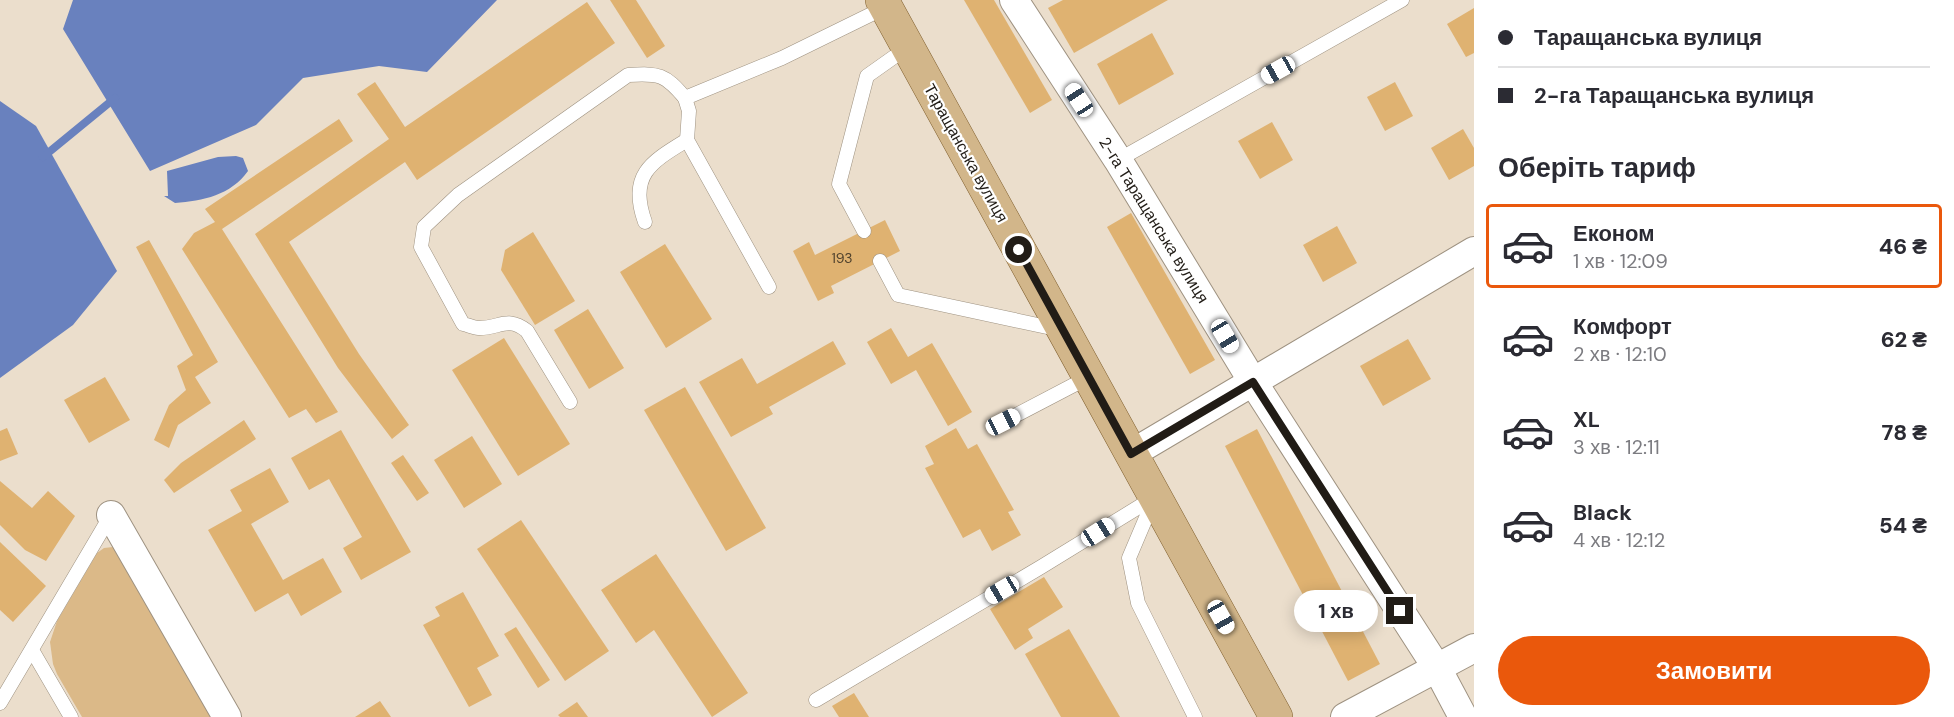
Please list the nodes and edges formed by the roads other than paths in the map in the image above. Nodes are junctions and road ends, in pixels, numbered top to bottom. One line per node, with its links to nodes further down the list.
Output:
1 (1014, 0): 7 (street, 2-га Таращанська вулиця)
2 (1402, 0): 7 (lane)
3 (884, 4): 4 (main road, Таращанська вулиця); 5 (lane)
4 (908, 47): 9 (lane); 13 (main road, Таращанська вулиця)
5 (685, 98): 6 (lane); 16 (lane)
6 (687, 140): 8 (lane); 12 (lane)
7 (1118, 160): 15 (street, 2-га Таращанська вулиця)
8 (645, 222)
9 (864, 231)
10 (1474, 251): 15 (street)
11 (880, 261): 13 (lane)
12 (769, 287)
13 (1064, 331): 14 (main road, Таращанська вулиця)
14 (1089, 377): 17 (lane); 18 (main road, Таращанська вулиця)
15 (1253, 382): 18 (street); 23 (street, 2-га Таращанська вулиця)
16 (570, 402)
17 (1003, 422)
18 (1131, 454): 19 (main road, Таращанська вулиця)
19 (1155, 497): 24 (lane); 28 (lane); 29 (main road, Таращанська вулиця)
20 (111, 515): 22 (lane); 27 (street)
21 (1474, 648): 23 (street)
22 (32, 650): 25 (lane); 26 (lane)
23 (1437, 668): 30 (street); 31 (street, 2-га Таращанська вулиця)
24 (816, 700)
25 (0, 703)
26 (71, 717)
27 (227, 717)
28 (1195, 717)
29 (1276, 717)
30 (1346, 717)
31 (1463, 717)

